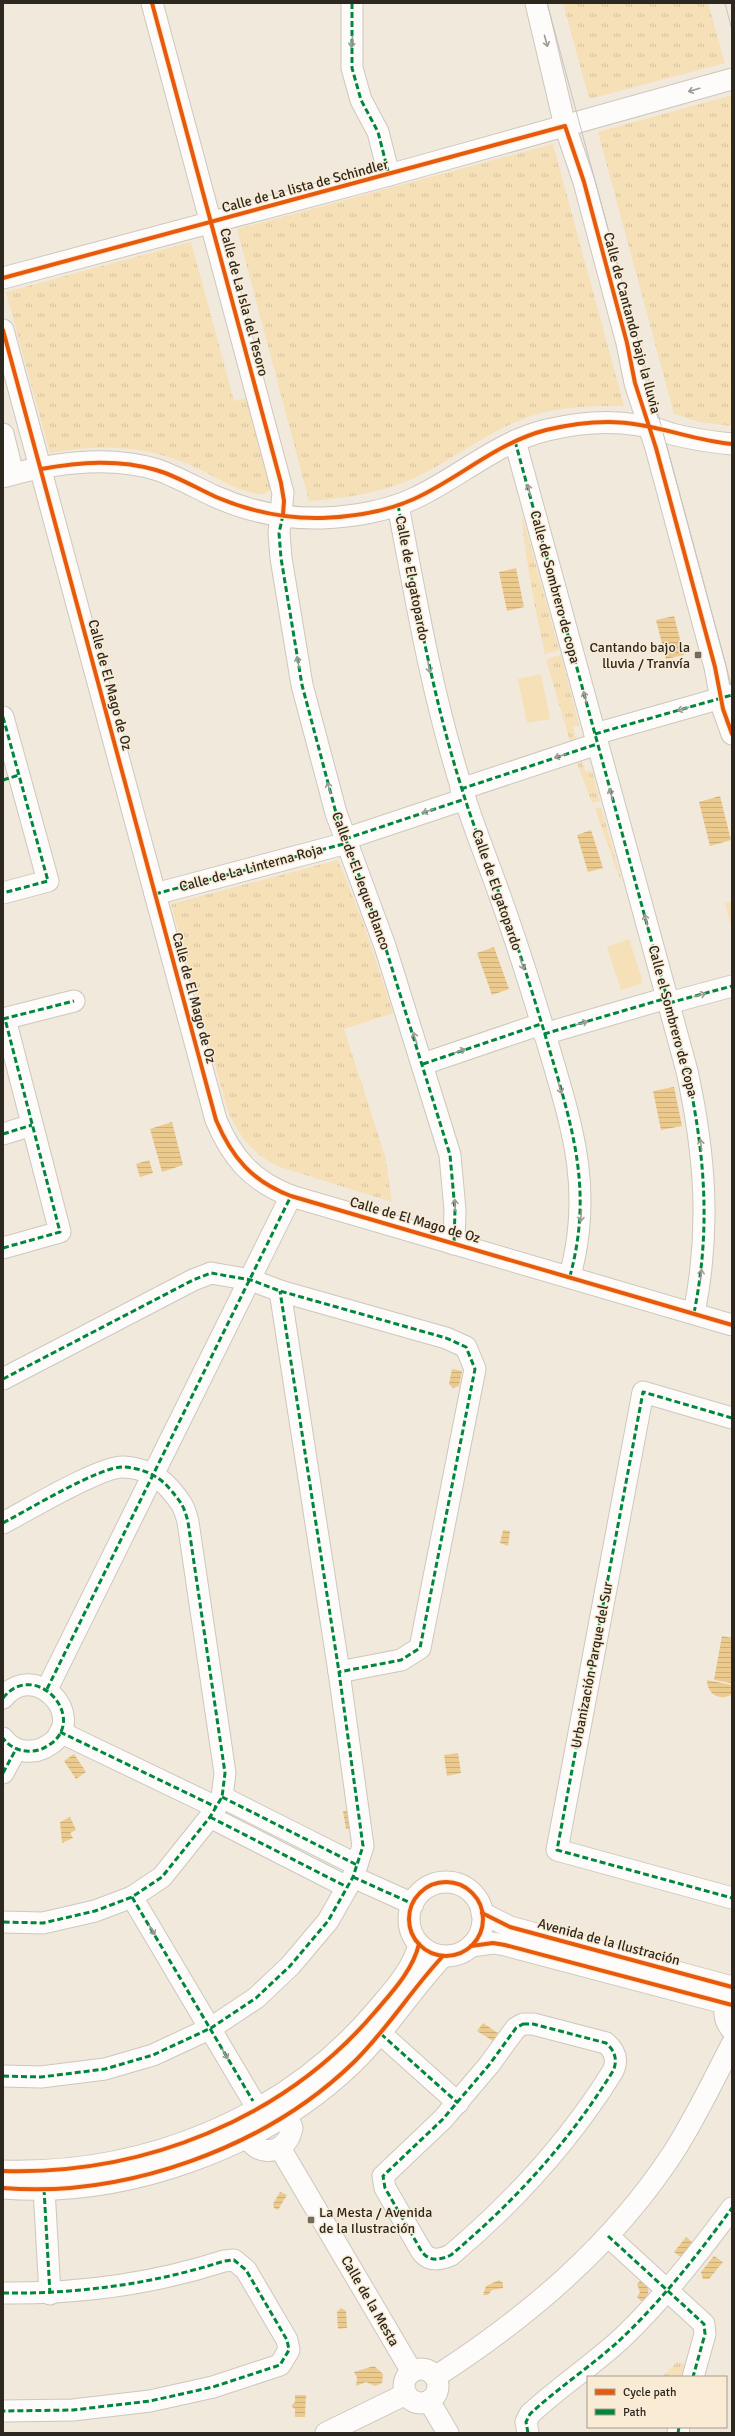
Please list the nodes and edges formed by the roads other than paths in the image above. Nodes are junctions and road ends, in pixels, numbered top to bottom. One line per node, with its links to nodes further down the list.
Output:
1 (152, 3): 7 (street, Calle de La Isla del Tesoro)
2 (352, 3): 6 (street, one-way to 6)
3 (536, 3): 5 (street, Calle de Cantando bajo la lluvia, one-way to 5)
4 (732, 79): 5 (street, Calle de La lista de Schindler, one-way to 5)
5 (565, 126): 6 (street, Calle de La lista de Schindler); 10 (street, Calle de Cantando bajo la lluvia)
6 (389, 175): 7 (street, Calle de La lista de Schindler)
7 (211, 222): 8 (street, Calle de La lista de Schindler); 17 (street, Calle de La Isla del Tesoro)
8 (3, 278)
9 (3, 330): 14 (street, Calle de El Mago de Oz)
10 (649, 427): 12 (street); 13 (street); 18 (street, Calle de Cantando bajo la lluvia)
11 (3, 434): 15 (street)
12 (515, 441): 16 (street); 21 (street, Calle de Sombrero de copa, one-way to 12)
13 (732, 444)
14 (41, 469): 15 (street); 17 (street); 26 (street, Calle de El Mago de Oz)
15 (8, 475)
16 (398, 505): 17 (street); 23 (street, Calle de El gatopardo, one-way to 23)
17 (283, 515): 24 (street, Calle de El Jeque Blanco, one-way to 17)
18 (726, 697): 20 (street, Calle de Cantando bajo la lluvia); 21 (street, Calle de La Linterna Roja, one-way to 21)
19 (3, 717): 22 (street)
20 (732, 734)
21 (596, 739): 23 (street, Calle de La Linterna Roja, one-way to 23); 28 (street, Calle el Sombrero de Copa, one-way to 21)
22 (11, 777): 25 (street)
23 (463, 794): 24 (street, Calle de La Linterna Roja, one-way to 24); 31 (street, Calle de El gatopardo, one-way to 31)
24 (346, 841): 26 (street, Calle de La Linterna Roja); 32 (street, Calle de El Jeque Blanco, one-way to 24)
25 (3, 893)
26 (155, 894): 35 (street, Calle de El Mago de Oz)
27 (732, 986): 28 (street, one-way to 27)
28 (668, 1000): 31 (street, one-way to 28); 41 (street, Calle el Sombrero de Copa, one-way to 28)
29 (74, 1001): 30 (street)
30 (4, 1019): 33 (street)
31 (543, 1029): 32 (street, one-way to 31); 38 (street, Calle de El gatopardo, one-way to 38)
32 (423, 1064): 36 (street, Calle de El Jeque Blanco, one-way to 32)
33 (32, 1125): 34 (street); 37 (street)
34 (3, 1134)
35 (291, 1196): 36 (street, Calle de El Mago de Oz); 39 (street)
36 (454, 1244): 38 (street, Calle de El Mago de Oz)
37 (3, 1248)
38 (570, 1276): 41 (street, Calle de El Mago de Oz)
39 (250, 1280): 40 (street); 43 (street); 45 (street)
40 (280, 1291): 47 (street); 47 (street)
41 (694, 1313): 42 (street, Calle de El Mago de Oz)
42 (732, 1325)
43 (3, 1379)
44 (732, 1418): 56 (street, Urbanización Parque del Sur)
45 (155, 1474): 46 (street); 48 (street); 53 (street)
46 (3, 1523)
47 (339, 1672): 54 (street)
48 (47, 1689): 49 (street); 50 (street)
49 (3, 1698)
50 (60, 1732): 51 (street); 53 (street)
51 (9, 1743): 52 (street)
52 (3, 1772)
53 (216, 1807): 54 (street); 55 (street)
54 (352, 1876): 57 (street); 64 (street)
55 (132, 1896): 59 (street); 64 (street, one-way to 64)
56 (732, 1898)
57 (413, 1904): 58 (street); 60 (street)
58 (482, 1913): 61 (street); 63 (street, Avenida de la Ilustración)
59 (3, 1922)
60 (419, 1944): 62 (street); 70 (street)
61 (471, 1946): 62 (street); 63 (street, Avenida de la Ilustración)
62 (443, 1956): 66 (street)
63 (730, 1998): 65 (street)
64 (211, 2028): 68 (street); 70 (street, one-way to 70)
65 (732, 2030)
66 (381, 2034): 69 (street); 71 (street)
67 (732, 2044): 78 (street)
68 (3, 2076)
69 (458, 2102): 69 (street)
70 (255, 2105): 71 (street); 72 (street); 74 (street)
71 (286, 2113): 72 (street); 73 (street)
72 (247, 2136): 73 (street); 76 (street)
73 (280, 2148): 82 (street, Calle de la Mesta)
74 (3, 2171)
75 (3, 2188): 76 (street)
76 (44, 2189): 81 (street)
77 (732, 2208): 79 (street)
78 (608, 2236): 79 (street); 84 (street)
79 (667, 2290): 83 (street); 90 (street)
80 (3, 2293): 81 (street)
81 (50, 2294): 87 (street)
82 (412, 2372): 84 (street); 85 (street)
83 (693, 2376)
84 (435, 2377): 86 (street)
85 (406, 2394): 86 (street); 88 (street)
86 (429, 2401): 89 (street)
87 (3, 2411)
88 (326, 2433)
89 (448, 2433)
90 (528, 2433)

